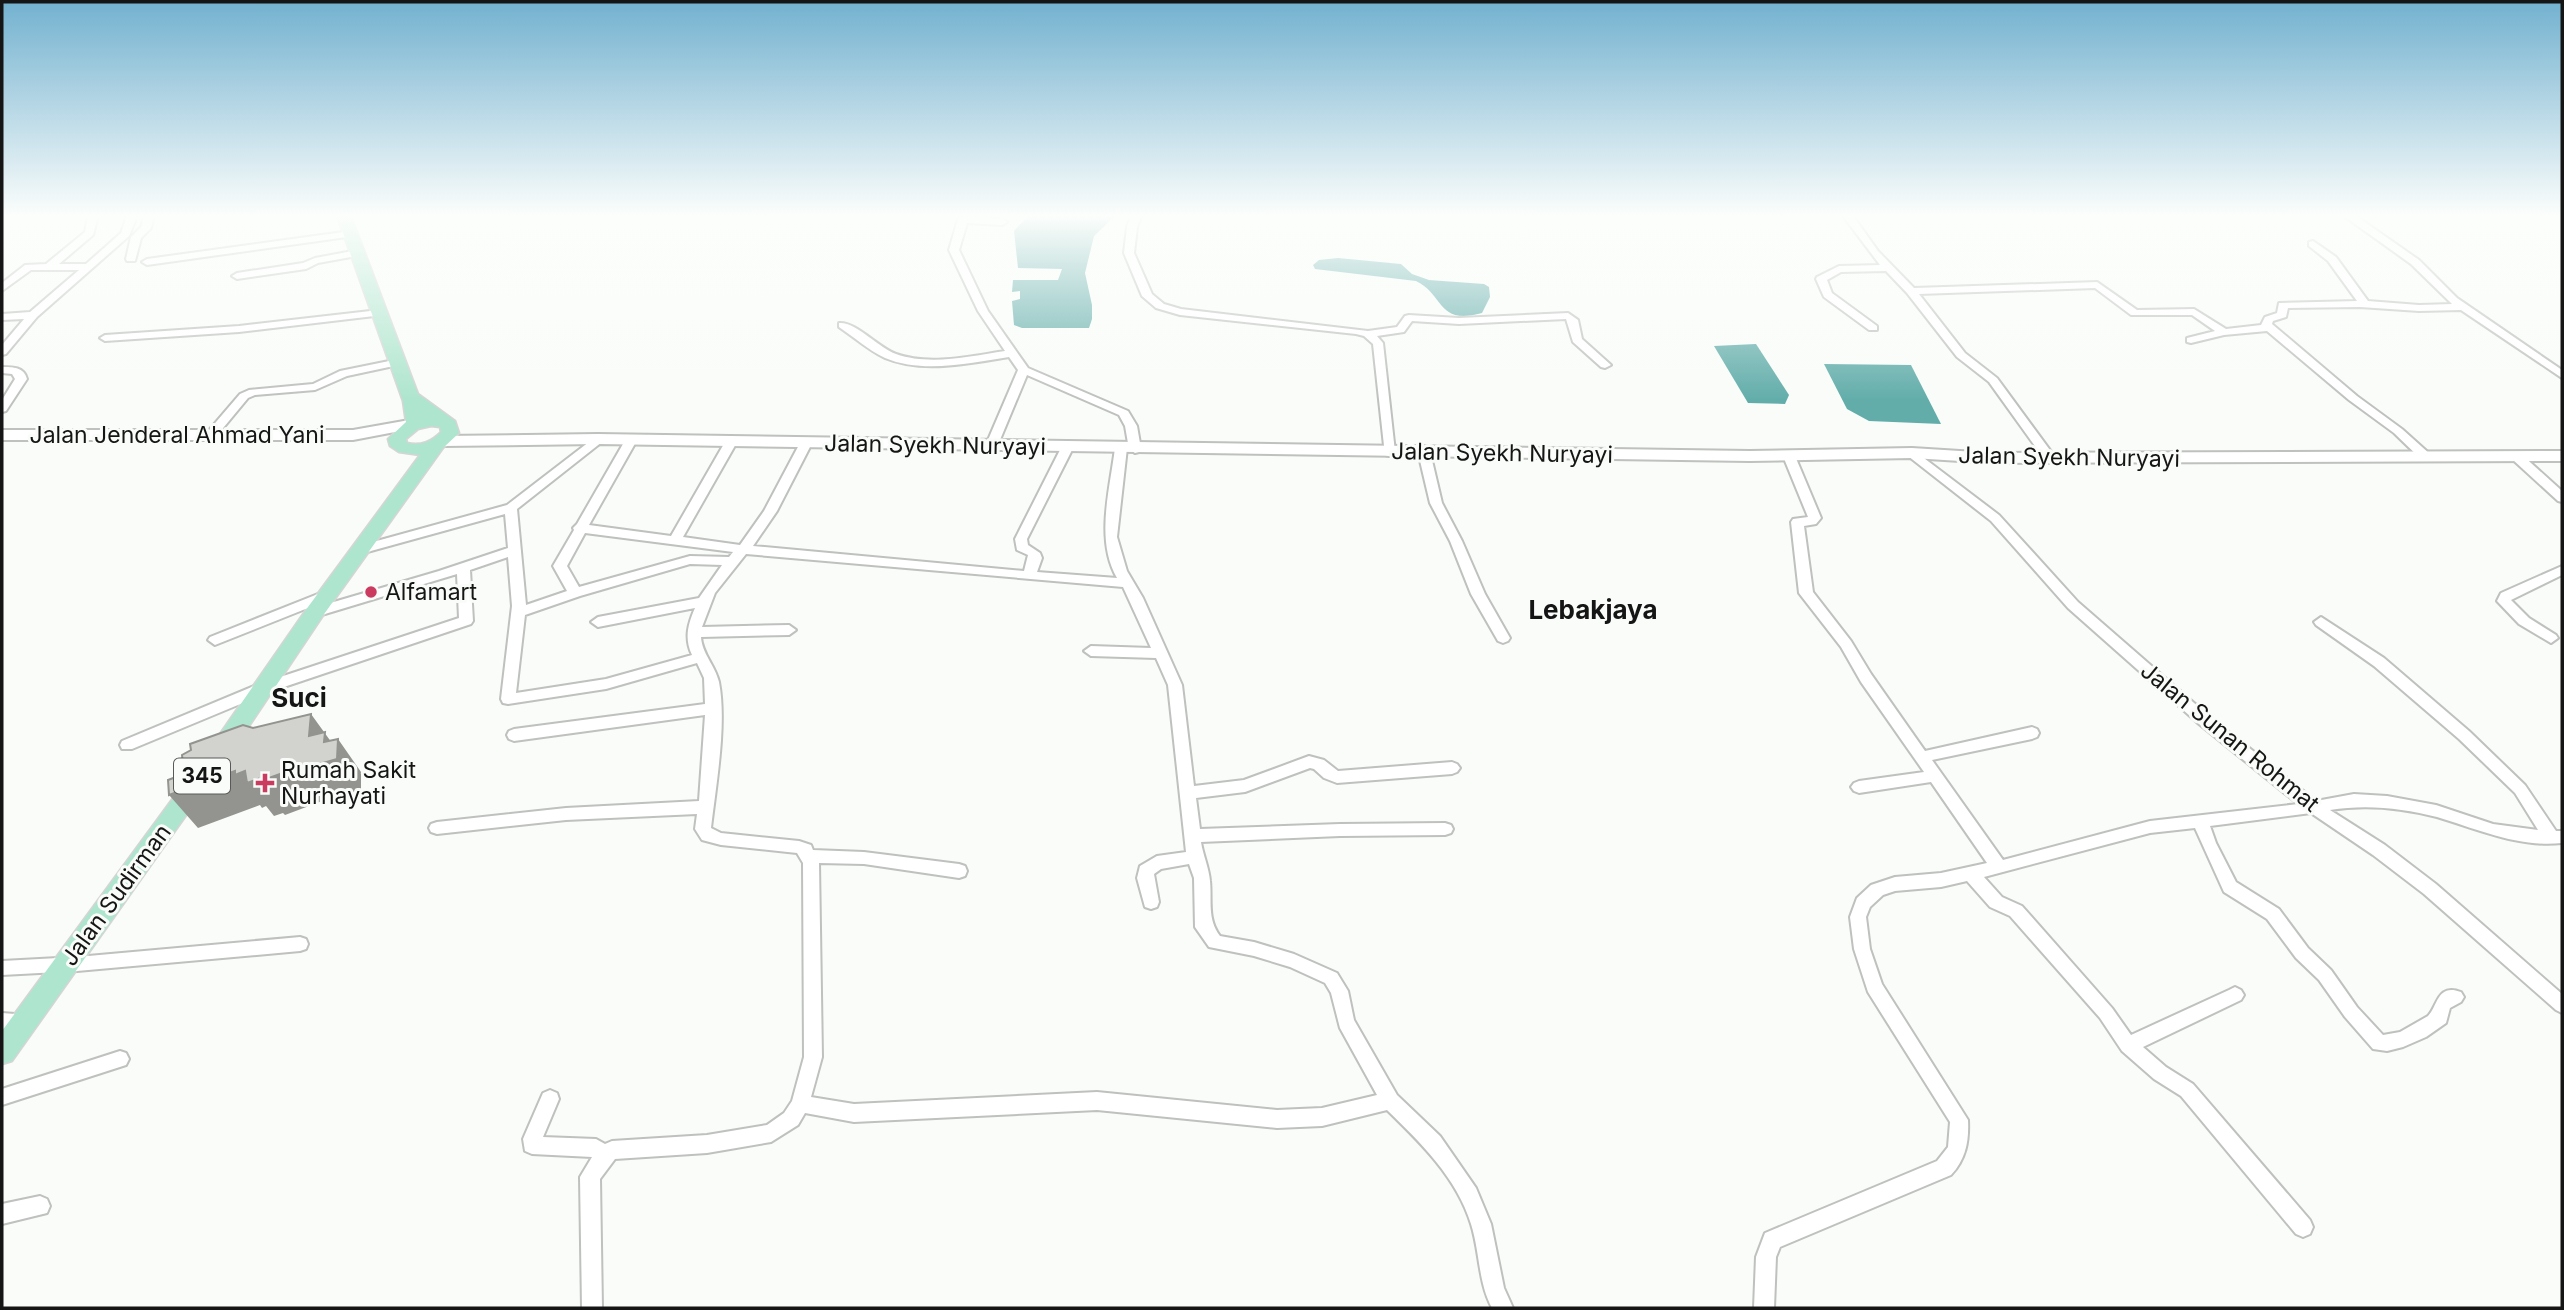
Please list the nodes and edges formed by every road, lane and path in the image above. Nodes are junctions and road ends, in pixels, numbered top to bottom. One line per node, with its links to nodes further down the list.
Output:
1 (77, 277): 13 (street)
2 (367, 277): 12 (main road)
3 (967, 277): 23 (street)
4 (1139, 277): 19 (street)
5 (1824, 277): 17 (street)
6 (1897, 277): 9 (street)
7 (2345, 277): 10 (street)
8 (2431, 277): 11 (street)
9 (1910, 291): 18 (street); 50 (street)
10 (2365, 304): 11 (street); 16 (street)
11 (2463, 307): 28 (street)
12 (380, 313): 20 (street); 24 (main road)
13 (33, 315): 14 (street); 22 (street)
14 (2, 317)
15 (843, 325): 23 (street)
16 (2267, 325): 18 (street); 51 (street)
17 (1873, 328)
18 (2224, 332): 21 (street)
19 (1368, 334): 25 (street); 44 (street)
20 (105, 338)
21 (2191, 340)
22 (2, 352)
23 (1012, 353): 27 (street)
24 (399, 362): 29 (main road); 35 (street)
25 (1605, 365)
26 (2, 370): 30 (street)
27 (1024, 370): 41 (street); 43 (street)
28 (2562, 375)
29 (412, 398): 31 (main road); 32 (main road)
30 (2, 409)
31 (415, 424): 32 (main road); 34 (main road, Jalan Jenderal Ahmad Yani); 40 (main road)
32 (444, 434): 36 (main road, Jalan Syekh Nuryayi); 40 (main road); 52 (main road, Jalan Sudirman)
33 (2, 435): 35 (main road, Jalan Jenderal Ahmad Yani)
34 (353, 435): 35 (main road, Jalan Jenderal Ahmad Yani); 40 (main road, Jalan Jenderal Ahmad Yani)
35 (210, 436)
36 (598, 439): 37 (main road, Jalan Syekh Nuryayi); 54 (street)
37 (631, 440): 38 (main road, Jalan Syekh Nuryayi); 55 (street)
38 (731, 442): 39 (main road, Jalan Syekh Nuryayi); 56 (street)
39 (806, 443): 41 (main road, Jalan Syekh Nuryayi); 59 (street)
40 (400, 446): 52 (main road, Jalan Sudirman / 345)
41 (991, 447): 42 (main road, Jalan Syekh Nuryayi)
42 (1067, 448): 43 (main road, Jalan Syekh Nuryayi); 62 (street)
43 (1128, 449): 44 (main road, Jalan Syekh Nuryayi); 63 (street)
44 (1390, 452): 45 (main road, Jalan Syekh Nuryayi)
45 (1424, 452): 47 (main road, Jalan Syekh Nuryayi); 72 (street)
46 (1912, 453): 47 (main road, Jalan Syekh Nuryayi); 50 (main road, Jalan Syekh Nuryayi); 90 (street, Jalan Sunan Rohmat)
47 (1789, 456): 85 (street)
48 (2516, 456): 49 (main road, Jalan Syekh Nuryayi); 51 (main road, Jalan Syekh Nuryayi); 53 (street)
49 (2562, 456)
50 (2049, 457): 51 (main road, Jalan Syekh Nuryayi)
51 (2427, 457)
52 (397, 496): 57 (main road, Jalan Sudirman / 345)
53 (2562, 498)
54 (511, 508): 57 (street); 58 (street)
55 (579, 528): 56 (street); 64 (street)
56 (675, 540): 59 (street)
57 (360, 550): 66 (main road, Jalan Sudirman / 345)
58 (515, 550): 60 (street); 67 (street)
59 (736, 555): 62 (street); 64 (street); 65 (street)
60 (463, 568): 66 (street); 78 (street)
61 (2562, 570): 73 (street)
62 (1029, 576): 63 (street)
63 (1127, 583): 76 (street)
64 (575, 593): 67 (street)
65 (704, 602): 68 (street); 71 (street)
66 (322, 603): 74 (street); 78 (main road, Jalan Sudirman / 345)
67 (519, 612): 77 (street)
68 (598, 622)
69 (2321, 622): 96 (street)
70 (789, 630): 71 (street)
71 (694, 632): 77 (street)
72 (1503, 638)
73 (2550, 638)
74 (215, 640)
75 (1091, 651): 76 (street)
76 (1161, 653): 89 (street)
77 (698, 658): 79 (street)
78 (264, 688): 82 (main road, Jalan Sudirman / 345); 84 (street)
79 (711, 709): 83 (street); 91 (street)
80 (257, 733): 82 (street)
81 (2032, 733): 85 (street)
82 (233, 734): 104 (main road, Jalan Sudirman / 345)
83 (514, 735)
84 (127, 745)
85 (1922, 757): 87 (street)
86 (1452, 768): 89 (street)
87 (1934, 776): 88 (street); 99 (street)
88 (1859, 787)
89 (1189, 793): 95 (street)
90 (2312, 806): 92 (street); 96 (street); 108 (street, Jalan Sunan Rohmat)
91 (706, 807): 93 (street); 97 (street)
92 (2201, 822): 99 (street); 107 (street)
93 (437, 828)
94 (1445, 829): 95 (street)
95 (1193, 836): 98 (street)
96 (2557, 837)
97 (809, 856): 100 (street); 116 (street)
98 (1195, 857): 102 (street); 115 (street)
99 (1999, 867): 101 (street)
100 (959, 871)
101 (1970, 873): 110 (street); 123 (street)
102 (1151, 902)
103 (300, 944): 104 (street)
104 (64, 967): 105 (street); 109 (main road, Jalan Sudirman / 345)
105 (2, 968)
106 (2235, 995): 110 (street)
107 (2455, 997)
108 (2562, 1005)
109 (12, 1021): 111 (main road, Jalan Sudirman / 345)
110 (2128, 1045): 120 (street)
111 (2, 1052)
112 (121, 1059): 113 (street)
113 (2, 1097)
114 (550, 1099): 117 (street)
115 (1390, 1101): 116 (street); 122 (street)
116 (800, 1104): 117 (street)
117 (604, 1156): 121 (street)
118 (40, 1206): 119 (street)
119 (2, 1214)
120 (2303, 1227)
121 (592, 1308)
122 (1503, 1308)
123 (1764, 1308)

